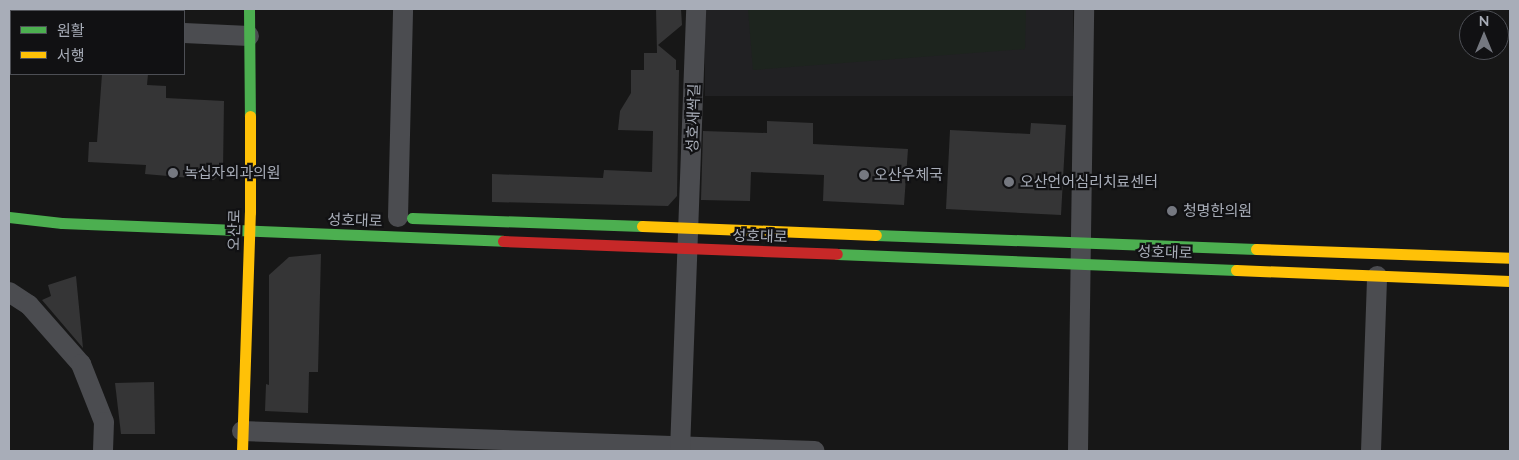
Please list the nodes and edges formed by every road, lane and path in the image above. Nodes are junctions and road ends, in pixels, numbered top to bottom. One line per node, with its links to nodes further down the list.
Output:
1 (249, 9): 6 (main road, 오산로)
2 (404, 9): 10 (street)
3 (696, 9): 11 (street, 성호새싹길)
4 (1084, 9): 13 (street)
5 (185, 32): 6 (street)
6 (249, 36): 8 (main road, 오산로)
7 (233, 211): 8 (main road)
8 (254, 212): 12 (main road, 오산로)
9 (9, 216): 12 (main road, 성호대로)
10 (393, 217): 11 (main road, 성호대로)
11 (689, 228): 13 (main road, 성호대로); 14 (street, 성호새싹길)
12 (249, 230): 14 (main road, 성호대로); 20 (main road, 오산로)
13 (1082, 242): 15 (main road, 성호대로); 16 (street)
14 (688, 248): 16 (main road, 성호대로); 21 (street, 성호새싹길)
15 (1510, 258)
16 (1082, 264): 17 (main road, 성호대로); 25 (street)
17 (1377, 276): 18 (main road, 성호대로); 26 (street)
18 (1510, 281)
19 (9, 292): 22 (street)
20 (242, 431): 21 (street); 23 (main road, 오산로)
21 (680, 448): 24 (street)
22 (103, 451)
23 (242, 451)
24 (815, 451)
25 (1078, 451)
26 (1371, 451)

